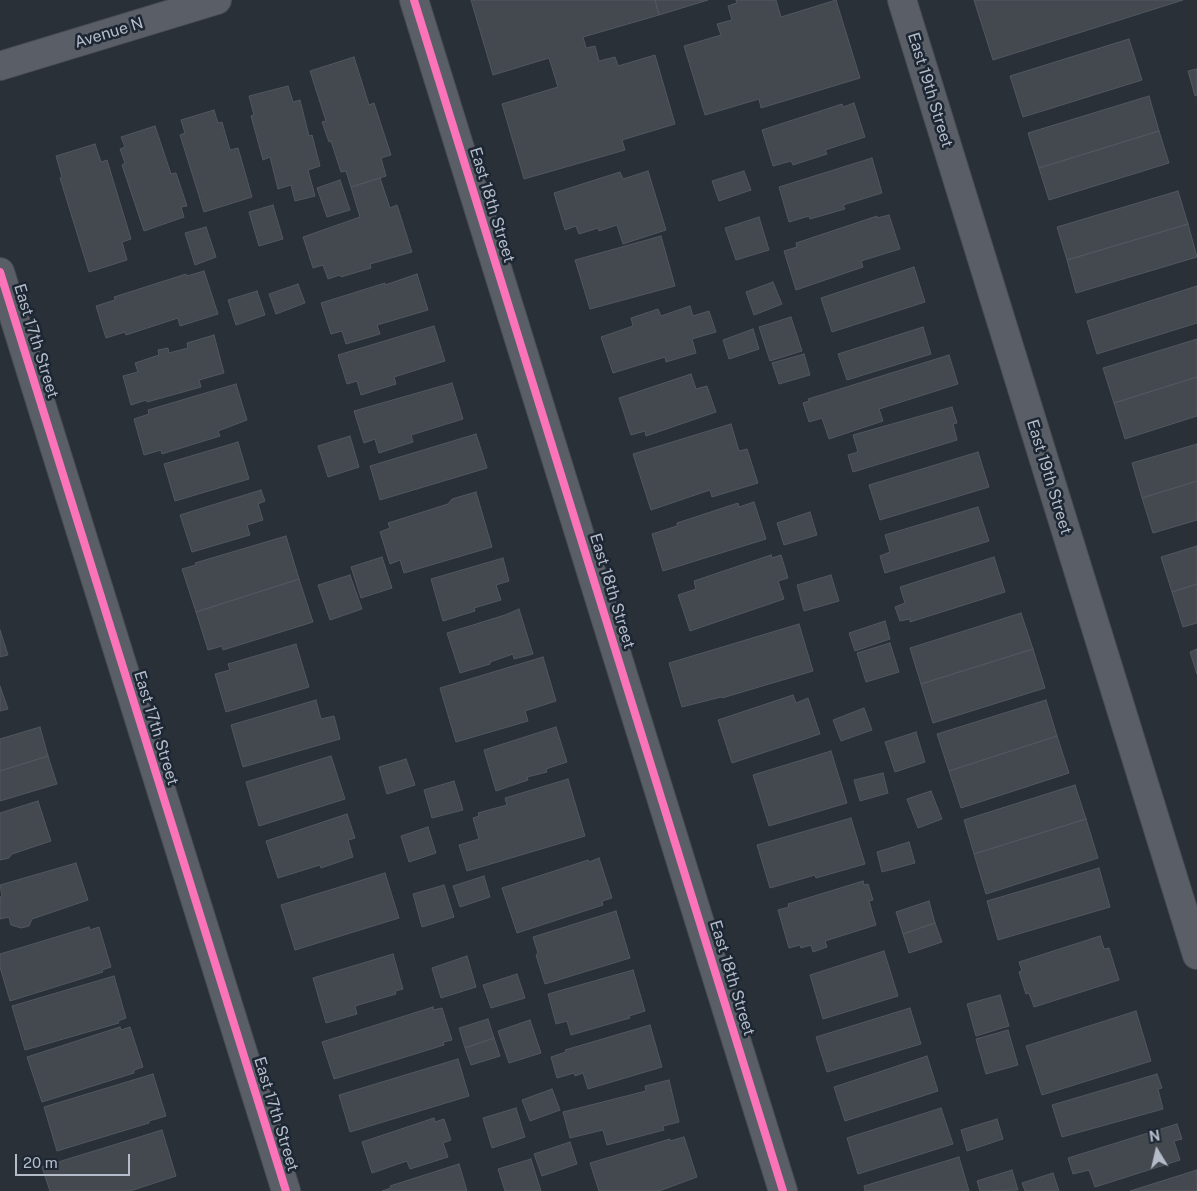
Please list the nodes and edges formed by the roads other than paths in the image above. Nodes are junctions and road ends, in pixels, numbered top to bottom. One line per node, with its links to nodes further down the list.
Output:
1 (217, 0): 4 (street, Avenue N)
2 (414, 0): 8 (street, East 18th Street)
3 (902, 0): 6 (street, East 19th Street)
4 (0, 66)
5 (0, 272): 7 (street, East 17th Street)
6 (1197, 954)
7 (286, 1191)
8 (783, 1191)

